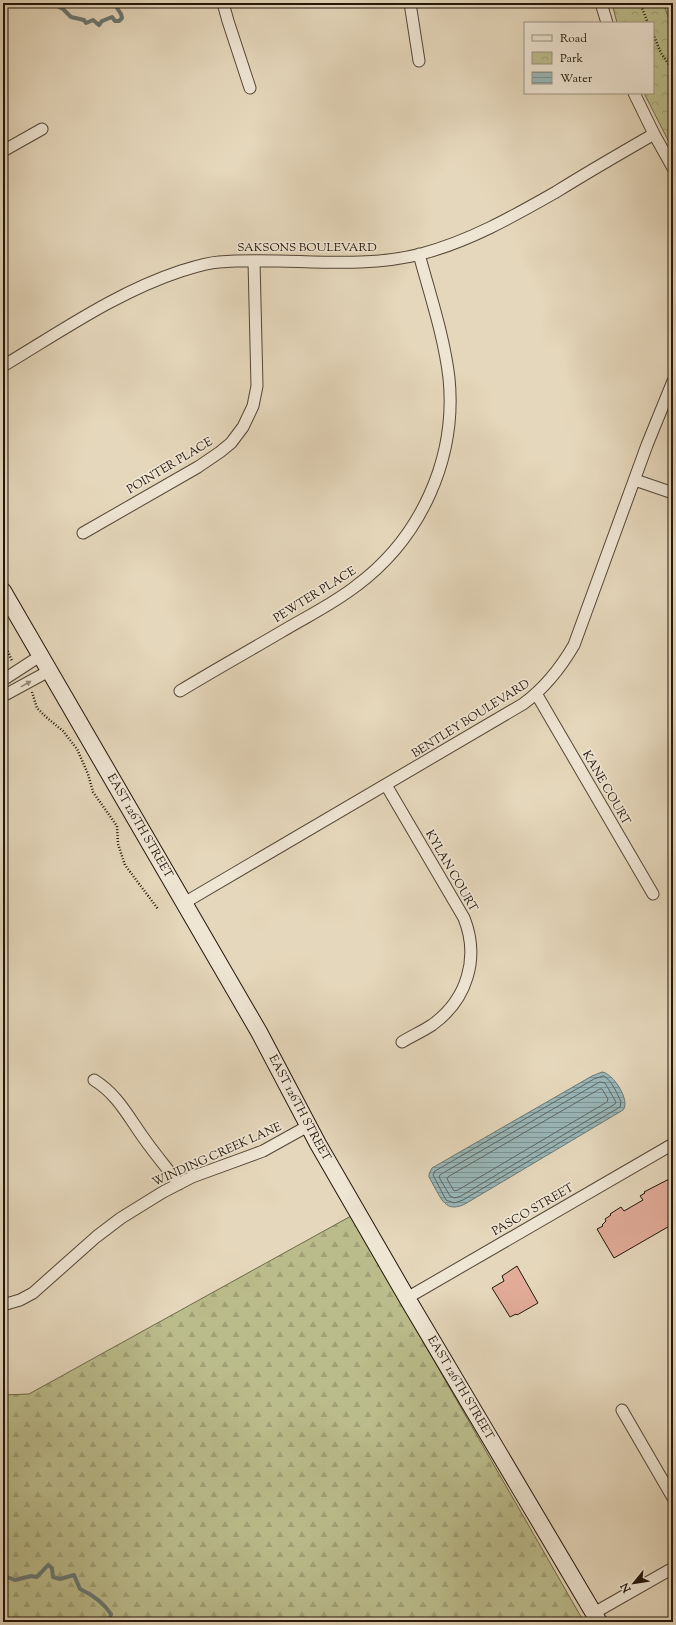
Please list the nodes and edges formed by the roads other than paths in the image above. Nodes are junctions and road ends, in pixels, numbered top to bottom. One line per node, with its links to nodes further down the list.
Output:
1 (223, 3): 6 (street)
2 (410, 3): 5 (street)
3 (601, 3): 4 (street)
4 (607, 22)
5 (419, 61)
6 (250, 88)
7 (634, 94): 9 (street)
8 (42, 129): 10 (street)
9 (654, 134): 11 (street); 12 (street, SAKSONS BOULEVARD)
10 (3, 151)
11 (673, 168)
12 (420, 254): 13 (street, SAKSONS BOULEVARD); 23 (street, PEWTER PLACE)
13 (254, 261): 14 (street, SAKSONS BOULEVARD); 18 (street, POINTER PLACE)
14 (3, 366)
15 (673, 381): 16 (street, BENTLEY BOULEVARD)
16 (635, 480): 17 (street); 24 (street, BENTLEY BOULEVARD)
17 (673, 493)
18 (83, 533)
19 (3, 591): 20 (main road, EAST 126TH STREET)
20 (40, 656): 21 (main road, EAST 126TH STREET); 22 (street)
21 (49, 671): 25 (street, one-way to 21); 28 (main road, EAST 126TH STREET)
22 (3, 680)
23 (180, 691)
24 (536, 695): 26 (street, BENTLEY BOULEVARD); 27 (street, KANE COURT)
25 (3, 696)
26 (386, 785): 28 (street, BENTLEY BOULEVARD); 29 (street, KYLAN COURT)
27 (653, 894)
28 (184, 903): 31 (main road, EAST 126TH STREET)
29 (402, 1042)
30 (94, 1080): 33 (street)
31 (308, 1126): 33 (street, WINDING CREEK LANE); 34 (main road, EAST 126TH STREET)
32 (673, 1144): 34 (street, PASCO STREET)
33 (178, 1184): 35 (street, WINDING CREEK LANE)
34 (407, 1298): 39 (main road, EAST 126TH STREET)
35 (3, 1305)
36 (622, 1410): 37 (street)
37 (673, 1498)
38 (673, 1568): 39 (street)
39 (596, 1617)

